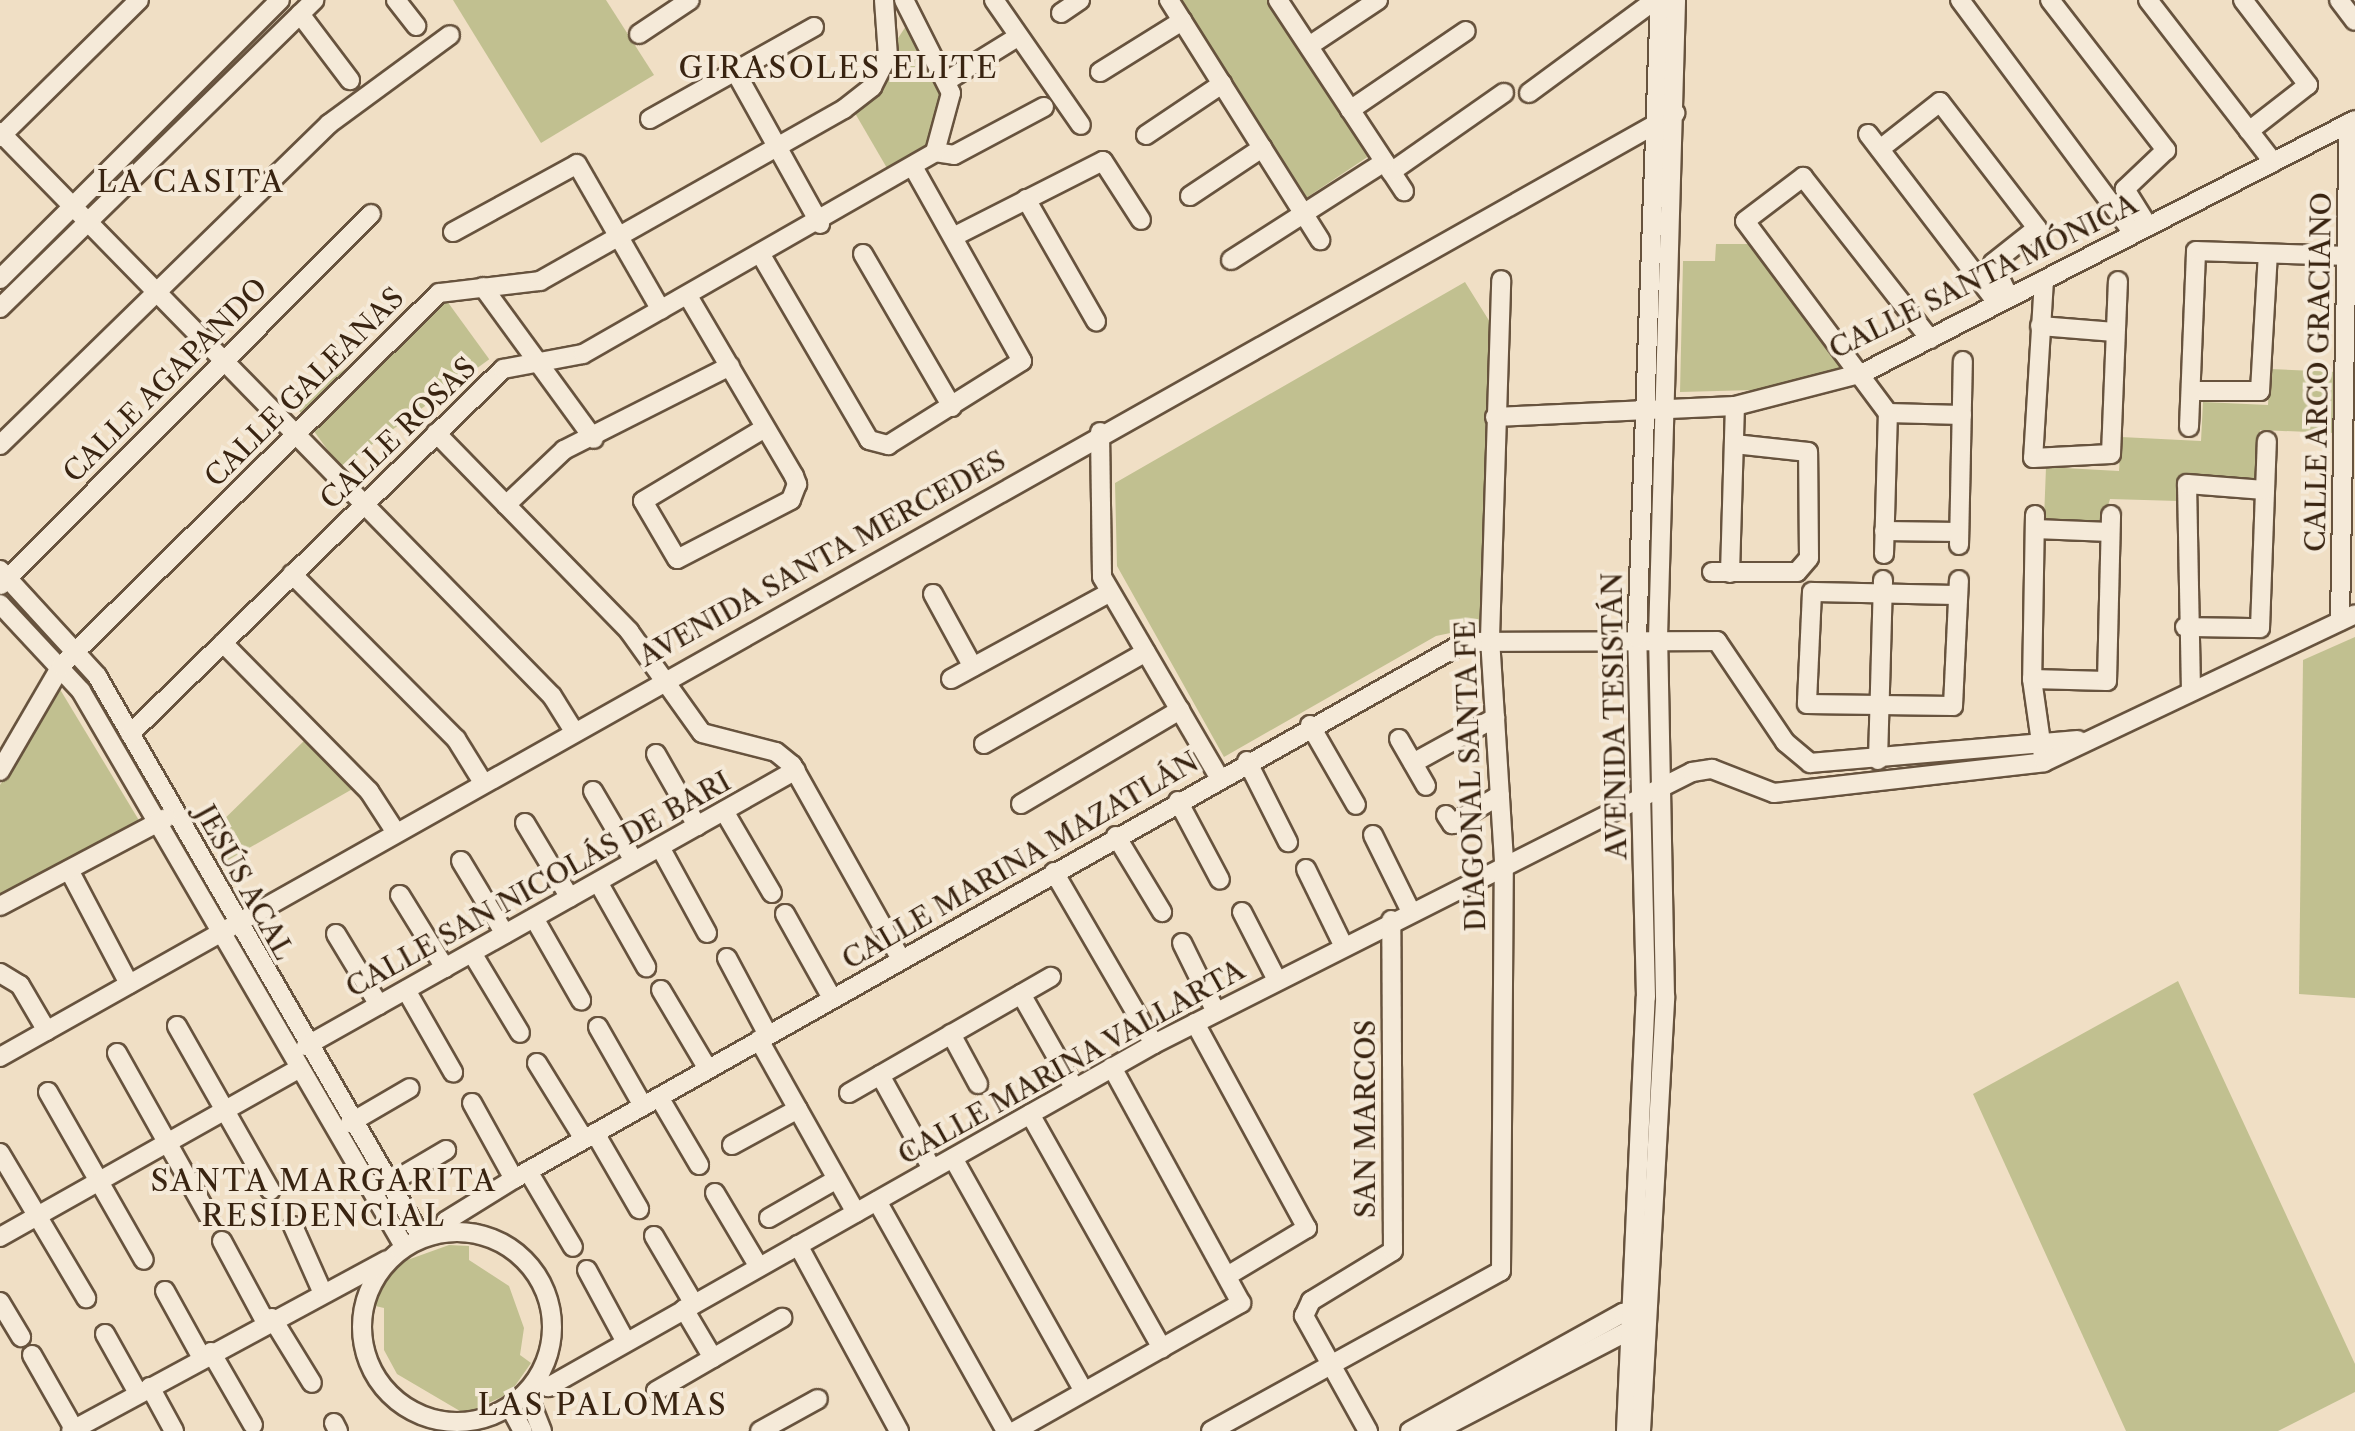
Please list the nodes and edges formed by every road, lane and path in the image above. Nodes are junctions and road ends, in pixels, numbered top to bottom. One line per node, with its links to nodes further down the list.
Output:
1 (139, 0): 46 (street)
2 (280, 0): 57 (street)
3 (314, 0): 21 (street)
4 (396, 0): 25 (street)
5 (688, 0): 29 (street)
6 (884, 0): 48 (street, CALLE GALEANAS)
7 (904, 0): 35 (street)
8 (994, 0): 30 (street)
9 (1080, 0): 20 (street)
10 (1169, 0): 23 (street)
11 (1278, 0): 31 (street)
12 (1378, 0): 31 (street)
13 (1659, 0): 22 (street); 38 (street); 41 (street, AVENIDA TESISTÁN)
14 (1676, 0): 22 (street, AVENIDA TESISTÁN)
15 (1960, 0): 63 (street)
16 (2050, 0): 63 (street)
17 (2148, 0): 45 (street)
18 (2243, 0): 45 (street)
19 (2339, 0): 24 (street)
20 (1061, 13)
21 (300, 14): 34 (street); 61 (street)
22 (1676, 20): 41 (street, AVENIDA TESISTÁN)
23 (1182, 21): 33 (street); 36 (street)
24 (2355, 21)
25 (416, 26)
26 (814, 27): 32 (street)
27 (1466, 31): 40 (street)
28 (450, 34): 78 (street)
29 (639, 34)
30 (1016, 38): 35 (street); 44 (street)
31 (1309, 46): 40 (street)
32 (735, 71): 42 (street); 48 (street)
33 (1100, 72)
34 (350, 80)
35 (948, 80): 50 (street, CALLE ROSAS)
36 (1222, 84): 47 (street); 49 (street)
37 (1504, 93): 52 (street)
38 (1529, 94)
39 (1044, 106): 50 (street)
40 (1350, 110): 52 (street)
41 (1666, 118): 95 (street, AVENIDA TESISTÁN); 96 (street, AVENIDA TESISTÁN); 102 (street, AVENIDA SANTA MERCEDES)
42 (650, 119)
43 (2352, 122): 51 (street, CALLE SANTA MÓNICA); 72 (street, CALLE ARCO GRACIANO)
44 (1081, 125)
45 (2248, 130): 51 (street)
46 (1, 134): 57 (street)
47 (1146, 135)
48 (777, 148): 62 (street); 65 (street, CALLE GALEANAS)
49 (1262, 148): 55 (street); 58 (street)
50 (935, 152): 53 (street, CALLE ROSAS)
51 (2272, 162): 63 (street, CALLE SANTA MÓNICA)
52 (1388, 167): 54 (street); 58 (street)
53 (915, 170): 62 (street, CALLE ROSAS); 66 (street)
54 (1404, 191)
55 (1190, 196)
56 (1026, 199): 60 (street); 66 (street); 83 (street)
57 (74, 207): 61 (street); 73 (street)
58 (1303, 213): 67 (street); 71 (street)
59 (371, 214): 87 (street, CALLE AGAPANDO)
60 (1141, 220)
61 (88, 222): 78 (street); 81 (street)
62 (820, 224): 70 (street, CALLE ROSAS)
63 (2140, 230): 75 (street, CALLE SANTA MÓNICA)
64 (453, 232): 65 (street)
65 (621, 237): 77 (street, CALLE GALEANAS); 82 (street)
66 (953, 237): 94 (street)
67 (1320, 240)
68 (863, 254): 94 (street)
69 (2268, 254): 72 (street); 92 (street); 92 (street)
70 (762, 255): 79 (street, CALLE ROSAS); 94 (street)
71 (1231, 260)
72 (2351, 268): 120 (street, CALLE ARCO GRACIANO)
73 (0, 279)
74 (1501, 280): 99 (street, DIAGONAL SANTA FE)
75 (2044, 280): 80 (street, CALLE SANTA MÓNICA); 84 (street)
76 (2118, 281): 85 (street)
77 (483, 286): 88 (street); 104 (street, CALLE GALEANAS)
78 (156, 292): 87 (street); 108 (street)
79 (688, 296): 82 (street, CALLE ROSAS); 90 (street)
80 (2003, 301): 80 (street); 86 (street, CALLE SANTA MÓNICA)
81 (0, 308)
82 (661, 310): 88 (street, CALLE ROSAS)
83 (1096, 321)
84 (2040, 326): 85 (street); 85 (street)
85 (2115, 332)
86 (1930, 339): 91 (street, CALLE SANTA MÓNICA); 91 (street)
87 (223, 360): 104 (street); 115 (street, CALLE AGAPANDO)
88 (536, 361): 103 (street, CALLE ROSAS); 105 (street)
89 (1964, 361): 98 (street)
90 (730, 366): 101 (street); 105 (street)
91 (1863, 373): 93 (street, CALLE SANTA MÓNICA); 97 (street)
92 (2190, 390): 100 (street)
93 (1735, 406): 95 (street, CALLE SANTA MÓNICA); 107 (street)
94 (952, 407)
95 (1666, 411): 96 (street, CALLE SANTA MÓNICA); 124 (street, AVENIDA TESISTÁN)
96 (1644, 412): 99 (street, CALLE SANTA MÓNICA); 123 (street, AVENIDA TESISTÁN)
97 (1888, 413): 98 (street); 112 (street)
98 (1962, 416): 112 (street)
99 (1495, 417): 122 (street, DIAGONAL SANTA FE)
100 (2189, 427)
101 (766, 428): 101 (street)
102 (1100, 432): 117 (street); 130 (street, AVENIDA SANTA MERCEDES)
103 (436, 433): 110 (street, CALLE ROSAS); 111 (street)
104 (296, 434): 110 (street); 126 (street, CALLE GALEANAS)
105 (594, 438): 111 (street)
106 (2267, 441): 109 (street)
107 (1734, 444): 107 (street)
108 (0, 445)
109 (2265, 490): 121 (street); 121 (street)
110 (364, 504): 114 (street, CALLE ROSAS); 138 (street)
111 (506, 505): 130 (street)
112 (1884, 531): 113 (street)
113 (1884, 554)
114 (292, 574): 125 (street, CALLE ROSAS); 151 (street)
115 (2, 578): 126 (street, JESÚS ACAL)
116 (1882, 586): 135 (street); 135 (street); 135 (street)
117 (1109, 592): 127 (street); 129 (street)
118 (933, 594): 129 (street)
119 (0, 604): 128 (street, JESÚS ACAL)
120 (2348, 618): 133 (street)
121 (2185, 626): 133 (street)
122 (1490, 638): 123 (street, CALLE MARINA MAZATLÁN); 136 (street, DIAGONAL SANTA FE); 137 (street, CALLE MARINA MAZATLÁN)
123 (1637, 638): 124 (street, CALLE MARINA MAZATLÁN); 157 (street, AVENIDA TESISTÁN)
124 (1658, 638): 146 (street, CALLE MARINA MAZATLÁN); 153 (street, AVENIDA TESISTÁN)
125 (222, 643): 139 (street, CALLE ROSAS); 167 (street)
126 (77, 650): 128 (street, CALLE GALEANAS); 139 (street, JESÚS ACAL)
127 (1146, 652): 134 (street); 141 (street)
128 (61, 666): 149 (street, CALLE GALEANAS); 164 (street, JESÚS ACAL)
129 (973, 667): 132 (street)
130 (664, 678): 138 (street, AVENIDA SANTA MERCEDES); 148 (street)
131 (2032, 678): 131 (street); 142 (street)
132 (951, 680)
133 (2191, 691): 142 (street)
134 (1180, 710): 150 (street); 159 (street)
135 (1878, 711): 144 (street)
136 (1495, 718): 147 (street); 156 (street, DIAGONAL SANTA FE)
137 (1310, 725): 145 (street, CALLE MARINA MAZATLÁN); 160 (street)
138 (574, 730): 151 (street, AVENIDA SANTA MERCEDES)
139 (130, 734): 162 (street, JESÚS ACAL)
140 (1399, 739): 147 (street)
141 (984, 744)
142 (2042, 753): 144 (street); 154 (street, CALLE MARINA VALLARTA)
143 (656, 754): 166 (street)
144 (1878, 760): 146 (street)
145 (1247, 762): 150 (street, CALLE MARINA MAZATLÁN); 170 (street)
146 (1810, 763): 154 (street)
147 (1413, 764): 152 (street)
148 (796, 770): 161 (street, CALLE SAN NICOLÁS DE BARI); 199 (street)
149 (0, 771)
150 (1219, 777): 158 (street, CALLE MARINA MAZATLÁN)
151 (482, 781): 167 (street, AVENIDA SANTA MERCEDES)
152 (1426, 786)
153 (1661, 787): 154 (street, CALLE MARINA VALLARTA); 157 (street, CALLE MARINA VALLARTA); 281 (street, AVENIDA TESISTÁN)
154 (1810, 790)
155 (593, 792): 173 (street)
156 (1500, 795): 163 (street); 174 (street, DIAGONAL SANTA FE)
157 (1641, 796): 174 (street, CALLE MARINA VALLARTA); 281 (street, AVENIDA TESISTÁN)
158 (1178, 801): 168 (street, CALLE MARINA MAZATLÁN); 178 (street)
159 (1020, 804)
160 (1356, 805)
161 (724, 811): 166 (street, CALLE SAN NICOLÁS DE BARI); 180 (street)
162 (175, 813): 164 (street); 190 (street, JESÚS ACAL)
163 (1446, 815)
164 (156, 823): 175 (street); 191 (street, JESÚS ACAL)
165 (526, 823): 182 (street)
166 (697, 826): 171 (street, CALLE SAN NICOLÁS DE BARI)
167 (395, 830): 190 (street, AVENIDA SANTA MERCEDES)
168 (1116, 836): 177 (street, CALLE MARINA MAZATLÁN); 185 (street)
169 (1373, 836): 184 (street)
170 (1288, 842)
171 (660, 847): 173 (street, CALLE SAN NICOLÁS DE BARI); 192 (street)
172 (461, 861): 194 (street)
173 (634, 862): 179 (street, CALLE SAN NICOLÁS DE BARI)
174 (1504, 862): 184 (street, CALLE MARINA VALLARTA); 290 (street, DIAGONAL SANTA FE)
175 (69, 870): 183 (street); 205 (street)
176 (1306, 870): 196 (street)
177 (1054, 872): 199 (street, CALLE MARINA MAZATLÁN); 220 (street)
178 (1220, 880)
179 (598, 882): 182 (street, CALLE SAN NICOLÁS DE BARI); 200 (street)
180 (772, 893)
181 (400, 895): 201 (street)
182 (570, 898): 188 (street, CALLE SAN NICOLÁS DE BARI)
183 (0, 906)
184 (1410, 910): 189 (street, CALLE MARINA VALLARTA)
185 (1162, 912)
186 (1242, 912): 204 (street)
187 (784, 914): 209 (street)
188 (534, 918): 194 (street, CALLE SAN NICOLÁS DE BARI); 210 (street)
189 (1391, 920): 196 (street, CALLE MARINA VALLARTA); 290 (street, SAN MARCOS)
190 (236, 922): 191 (street, AVENIDA SANTA MERCEDES); 221 (street, JESÚS ACAL)
191 (218, 932): 205 (street, AVENIDA SANTA MERCEDES); 227 (street, JESÚS ACAL)
192 (707, 933)
193 (336, 934): 211 (street)
194 (505, 934): 197 (street, CALLE SAN NICOLÁS DE BARI)
195 (1182, 943): 212 (street)
196 (1343, 945): 204 (street, CALLE MARINA VALLARTA)
197 (472, 953): 201 (street, CALLE SAN NICOLÁS DE BARI); 217 (street)
198 (727, 958): 219 (street)
199 (901, 959): 209 (street, CALLE MARINA MAZATLÁN)
200 (646, 967)
201 (444, 968): 206 (street, CALLE SAN NICOLÁS DE BARI)
202 (0, 973): 216 (street)
203 (1051, 977): 208 (street)
204 (1277, 980): 212 (street, CALLE MARINA VALLARTA)
205 (129, 984): 216 (street, AVENIDA SANTA MERCEDES)
206 (406, 990): 211 (street, CALLE SAN NICOLÁS DE BARI); 228 (street)
207 (661, 990): 226 (street)
208 (1021, 994): 218 (street); 232 (street)
209 (832, 998): 219 (street, CALLE MARINA MAZATLÁN)
210 (582, 1000)
211 (379, 1005): 221 (street, CALLE SAN NICOLÁS DE BARI)
212 (1216, 1012): 213 (street, CALLE MARINA VALLARTA)
213 (1195, 1023): 220 (street, CALLE MARINA VALLARTA); 274 (street)
214 (177, 1026): 237 (street)
215 (598, 1027): 235 (street)
216 (46, 1031): 223 (street, AVENIDA SANTA MERCEDES)
217 (520, 1032)
218 (950, 1034): 229 (street); 230 (street)
219 (763, 1038): 226 (street, CALLE MARINA MAZATLÁN); 238 (street)
220 (1154, 1044): 225 (street, CALLE MARINA VALLARTA)
221 (306, 1046): 240 (street, JESÚS ACAL)
222 (116, 1052): 242 (street)
223 (0, 1057)
224 (537, 1062): 241 (street)
225 (1112, 1068): 232 (street, CALLE MARINA VALLARTA); 274 (street)
226 (708, 1069): 235 (street, CALLE MARINA MAZATLÁN)
227 (296, 1070): 237 (street); 268 (street, JESÚS ACAL)
228 (453, 1072)
229 (880, 1075): 234 (street); 248 (street)
230 (978, 1084)
231 (410, 1088): 240 (street)
232 (1075, 1089): 239 (street, CALLE MARINA VALLARTA)
233 (48, 1092): 251 (street)
234 (849, 1092)
235 (651, 1101): 241 (street, CALLE MARINA MAZATLÁN); 247 (street)
236 (472, 1103): 249 (street)
237 (224, 1110): 242 (street); 253 (street)
238 (798, 1110): 243 (street); 250 (street)
239 (1030, 1114): 246 (street, CALLE MARINA VALLARTA); 286 (street)
240 (350, 1123): 252 (street, JESÚS ACAL)
241 (589, 1136): 249 (street, CALLE MARINA MAZATLÁN); 256 (street)
242 (167, 1143): 251 (street); 260 (street)
243 (732, 1144)
244 (446, 1150): 252 (street)
245 (0, 1153): 258 (street)
246 (953, 1158): 248 (street, CALLE MARINA VALLARTA); 295 (street)
247 (699, 1166)
248 (932, 1169): 255 (street, CALLE MARINA VALLARTA)
249 (521, 1175): 262 (street, CALLE MARINA MAZATLÁN); 269 (street)
250 (837, 1179): 257 (street); 259 (street)
251 (100, 1181): 258 (street); 270 (street)
252 (385, 1186): 264 (street, JESÚS ACAL)
253 (270, 1190)
254 (715, 1193): 272 (street)
255 (877, 1200): 257 (street, CALLE MARINA VALLARTA); 308 (street)
256 (640, 1209)
257 (856, 1213): 267 (street, CALLE MARINA VALLARTA)
258 (37, 1217): 265 (street); 277 (street)
259 (769, 1218)
260 (210, 1219)
261 (293, 1226): 275 (street)
262 (444, 1231): 264 (street); 292 (street)
263 (654, 1236): 279 (street)
264 (422, 1237): 268 (street)
265 (0, 1238)
266 (222, 1241): 282 (street)
267 (798, 1245): 272 (street, CALLE MARINA VALLARTA); 307 (street)
268 (404, 1246): 271 (street)
269 (572, 1246)
270 (144, 1260)
271 (388, 1260): 275 (street); 300 (street)
272 (759, 1267): 279 (street, CALLE MARINA VALLARTA)
273 (587, 1270): 285 (street)
274 (1228, 1276): 286 (street)
275 (322, 1289): 282 (street)
276 (164, 1291): 288 (street)
277 (86, 1298)
278 (0, 1302): 284 (street)
279 (689, 1306): 285 (street, CALLE MARINA VALLARTA); 289 (street)
280 (782, 1318): 289 (street)
281 (1640, 1318): 301 (street); 313 (street, AVENIDA TESISTÁN); 314 (street, AVENIDA TESISTÁN)
282 (268, 1320): 288 (street); 291 (street)
283 (105, 1334): 293 (street)
284 (21, 1336)
285 (626, 1342): 292 (street, CALLE MARINA VALLARTA)
286 (1162, 1348): 295 (street)
287 (32, 1355): 302 (street)
288 (206, 1355): 293 (street); 299 (street)
289 (713, 1358): 294 (street)
290 (1331, 1364): 310 (street); 311 (street, SAN MARCOS)
291 (312, 1383)
292 (532, 1386): 297 (street); 305 (street)
293 (144, 1390): 302 (street); 303 (street)
294 (656, 1391)
295 (1084, 1392): 309 (street)
296 (818, 1399): 298 (street)
297 (510, 1407): 300 (street); 304 (street)
298 (795, 1423): 306 (street)
299 (252, 1425)
300 (467, 1426)
301 (1440, 1426): 312 (street)
302 (72, 1430)
303 (174, 1431)
304 (523, 1431)
305 (542, 1431)
306 (760, 1431)
307 (899, 1431)
308 (1006, 1431)
309 (1015, 1431)
310 (1211, 1431)
311 (1368, 1431)
312 (1410, 1431)
313 (1626, 1431)
314 (1642, 1431)

